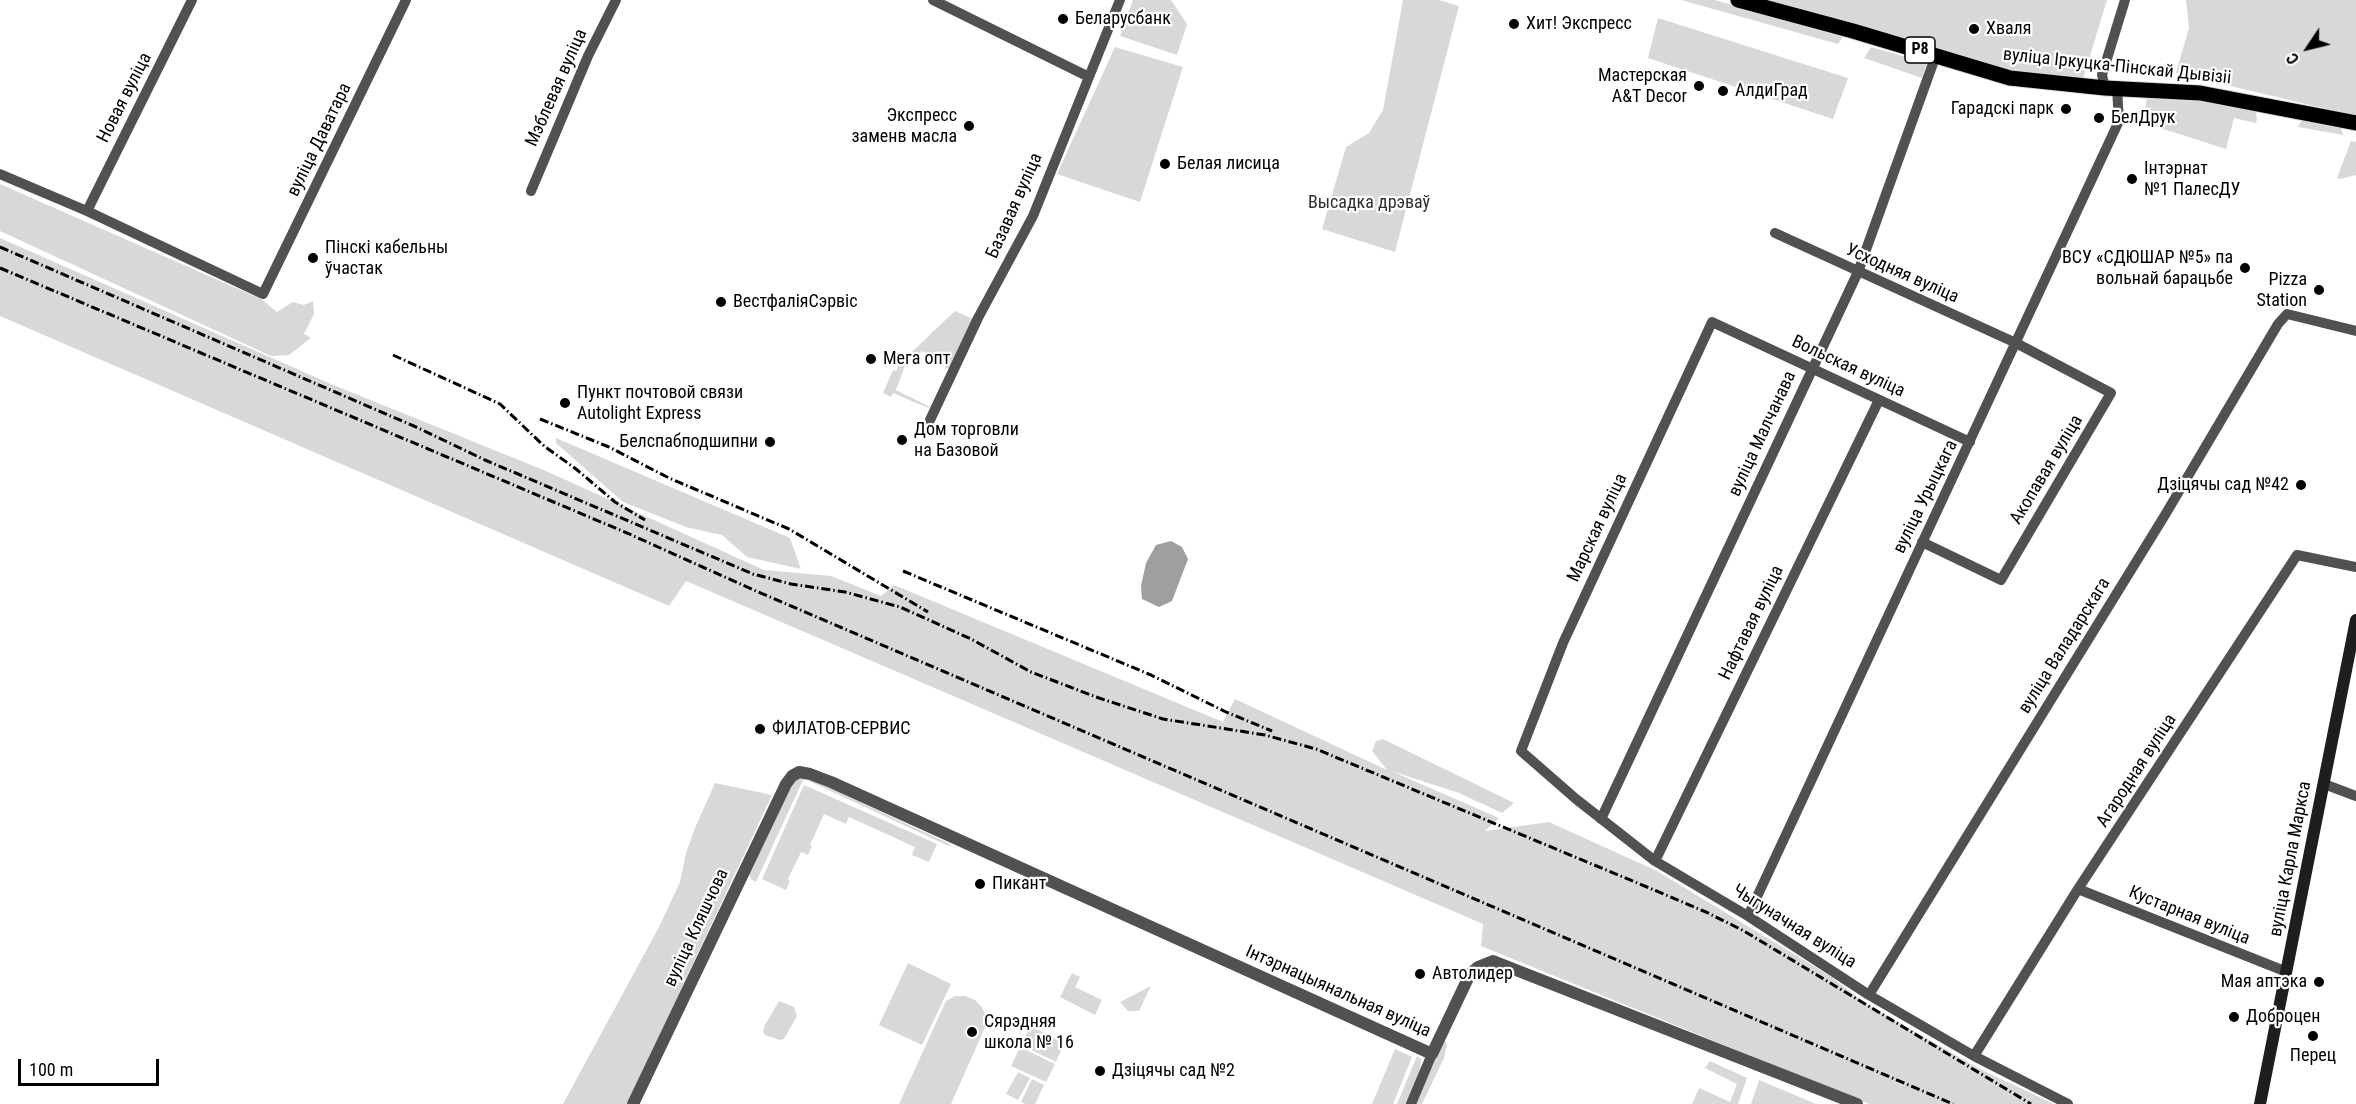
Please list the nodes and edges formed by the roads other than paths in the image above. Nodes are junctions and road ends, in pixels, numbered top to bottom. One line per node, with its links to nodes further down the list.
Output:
1 (192, 0): 14 (street, Новая вуліца)
2 (406, 0): 14 (street, вуліца Даватара)
3 (616, 0): 13 (street, Мэблевая вуліца)
4 (933, 0): 9 (street)
5 (1120, 0): 9 (street, Базавая вуліца)
6 (1738, 0): 8 (main road, вуліца Іркуцка-Пінскай Дывізіі / Р8)
7 (2125, 0): 10 (street, вуліца Урыцкага)
8 (1936, 55): 10 (main road, вуліца Іркуцка-Пінскай Дывізіі / Р8); 16 (street, вуліца Малчанава)
9 (1089, 77): 22 (street, Базавая вуліца)
10 (2111, 88): 11 (main road, вуліца Іркуцка-Пінскай Дывізіі / Р8); 19 (street, вуліца Урыцкага)
11 (2356, 123)
12 (0, 174): 14 (street)
13 (531, 191)
14 (87, 211)
15 (1775, 233): 16 (street, Усходняя вуліца)
16 (1858, 272): 19 (street, Усходняя вуліца); 20 (street, вуліца Малчанава)
17 (1712, 322): 20 (street, Вольская вуліца); 27 (street, Марская вуліца)
18 (2356, 331): 36 (street, вуліца Валадарскага)
19 (2016, 343): 23 (street, вуліца Урыцкага); 24 (street, Акопавая вуліца)
20 (1811, 368): 21 (street, Вольская вуліца); 31 (street, вуліца Малчанава)
21 (1879, 400): 23 (street, Вольская вуліца); 32 (street, Нафтавая вуліца)
22 (930, 420)
23 (1970, 442): 24 (street, вуліца Урыцкага)
24 (1922, 542): 34 (street, вуліца Урыцкага)
25 (2356, 567): 33 (street, Агародная вуліца)
26 (2356, 620): 29 (main road, вуліца Карла Маркса)
27 (1521, 751): 31 (street, Чыгуначная вуліца)
28 (799, 772): 37 (street, Інтэрнацыянальная вуліца); 39 (street, вуліца Кляшчова)
29 (2324, 783): 30 (street); 35 (main road, вуліца Карла Маркса)
30 (2356, 796)
31 (1601, 819): 32 (street, Чыгуначная вуліца)
32 (1655, 861): 34 (street, Чыгуначная вуліца)
33 (2079, 889): 35 (street, Кустарная вуліца); 38 (street, Агародная вуліца)
34 (1748, 916): 36 (street, Чыгуначная вуліца)
35 (2287, 972): 43 (main road, вуліца Карла Маркса)
36 (1869, 995): 38 (street, Чыгуначная вуліца)
37 (1432, 1054): 40 (street); 41 (street, Інтэрнацыянальная вуліца)
38 (1974, 1056): 42 (street, Чыгуначная вуліца)
39 (633, 1104)
40 (1411, 1104)
41 (1857, 1104)
42 (2068, 1104)
43 (2260, 1104)

